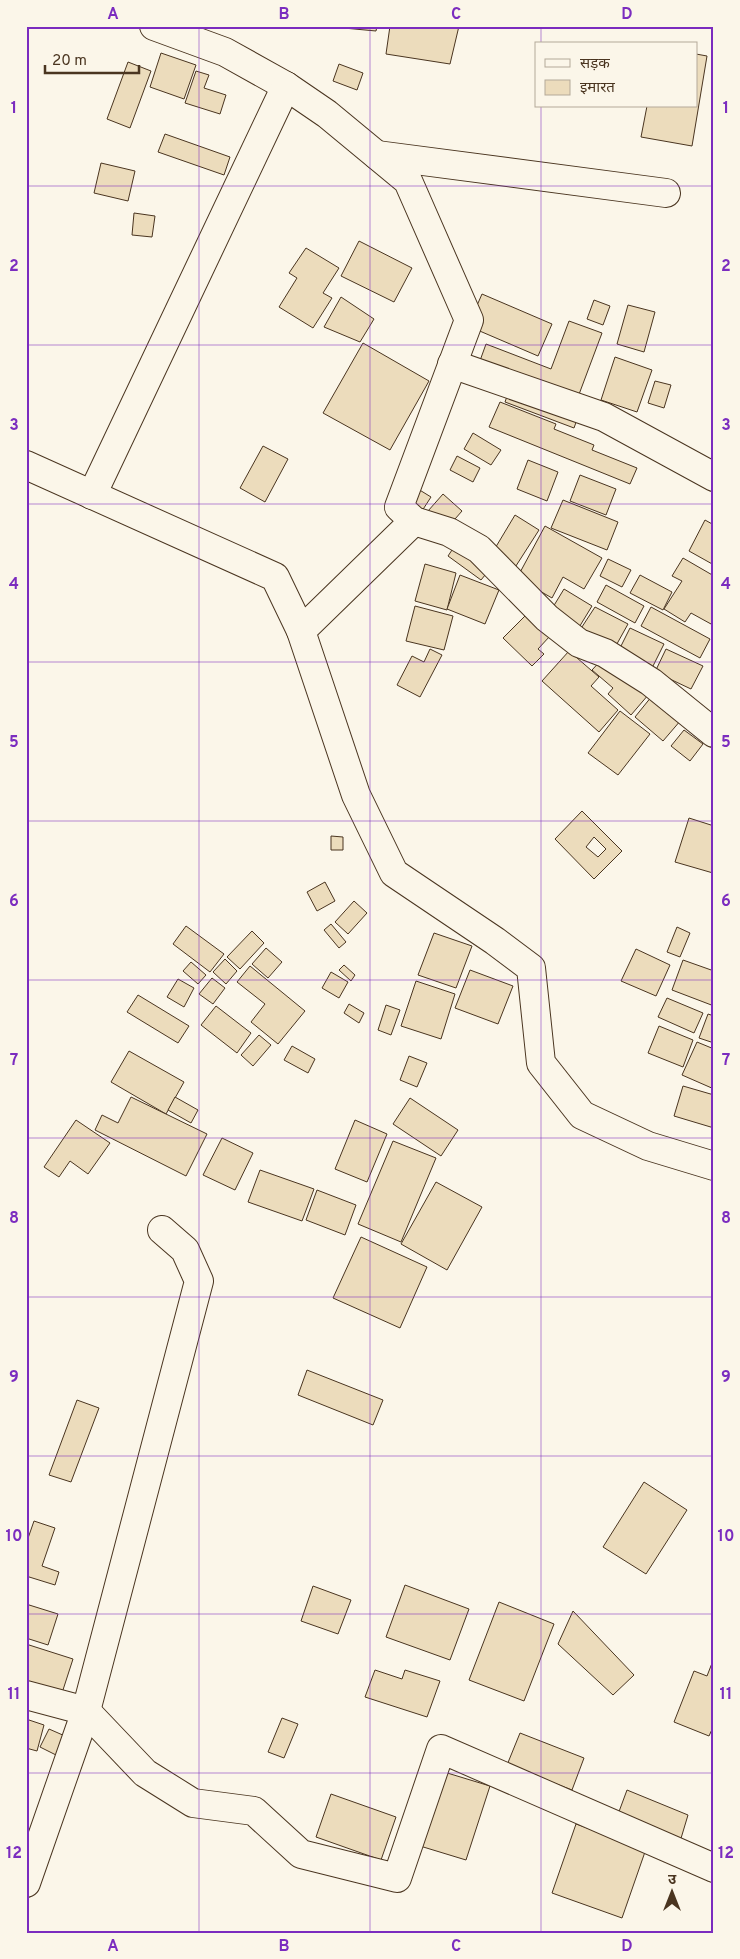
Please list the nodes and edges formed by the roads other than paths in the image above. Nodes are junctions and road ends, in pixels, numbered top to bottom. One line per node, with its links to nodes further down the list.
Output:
1 (154, 26): 2 (street)
2 (286, 86): 3 (street); 8 (street)
3 (377, 155): 4 (street); 5 (street)
4 (666, 193)
5 (452, 364): 7 (street); 9 (street)
6 (26, 465): 8 (street)
7 (714, 478)
8 (92, 494): 10 (street)
9 (414, 521): 10 (street); 11 (street)
10 (301, 631): 12 (street)
11 (714, 733)
12 (714, 1166)
13 (162, 1230): 15 (street)
14 (26, 1695): 15 (street)
15 (86, 1711): 16 (street); 17 (street)
16 (714, 1868)
17 (26, 1883)

